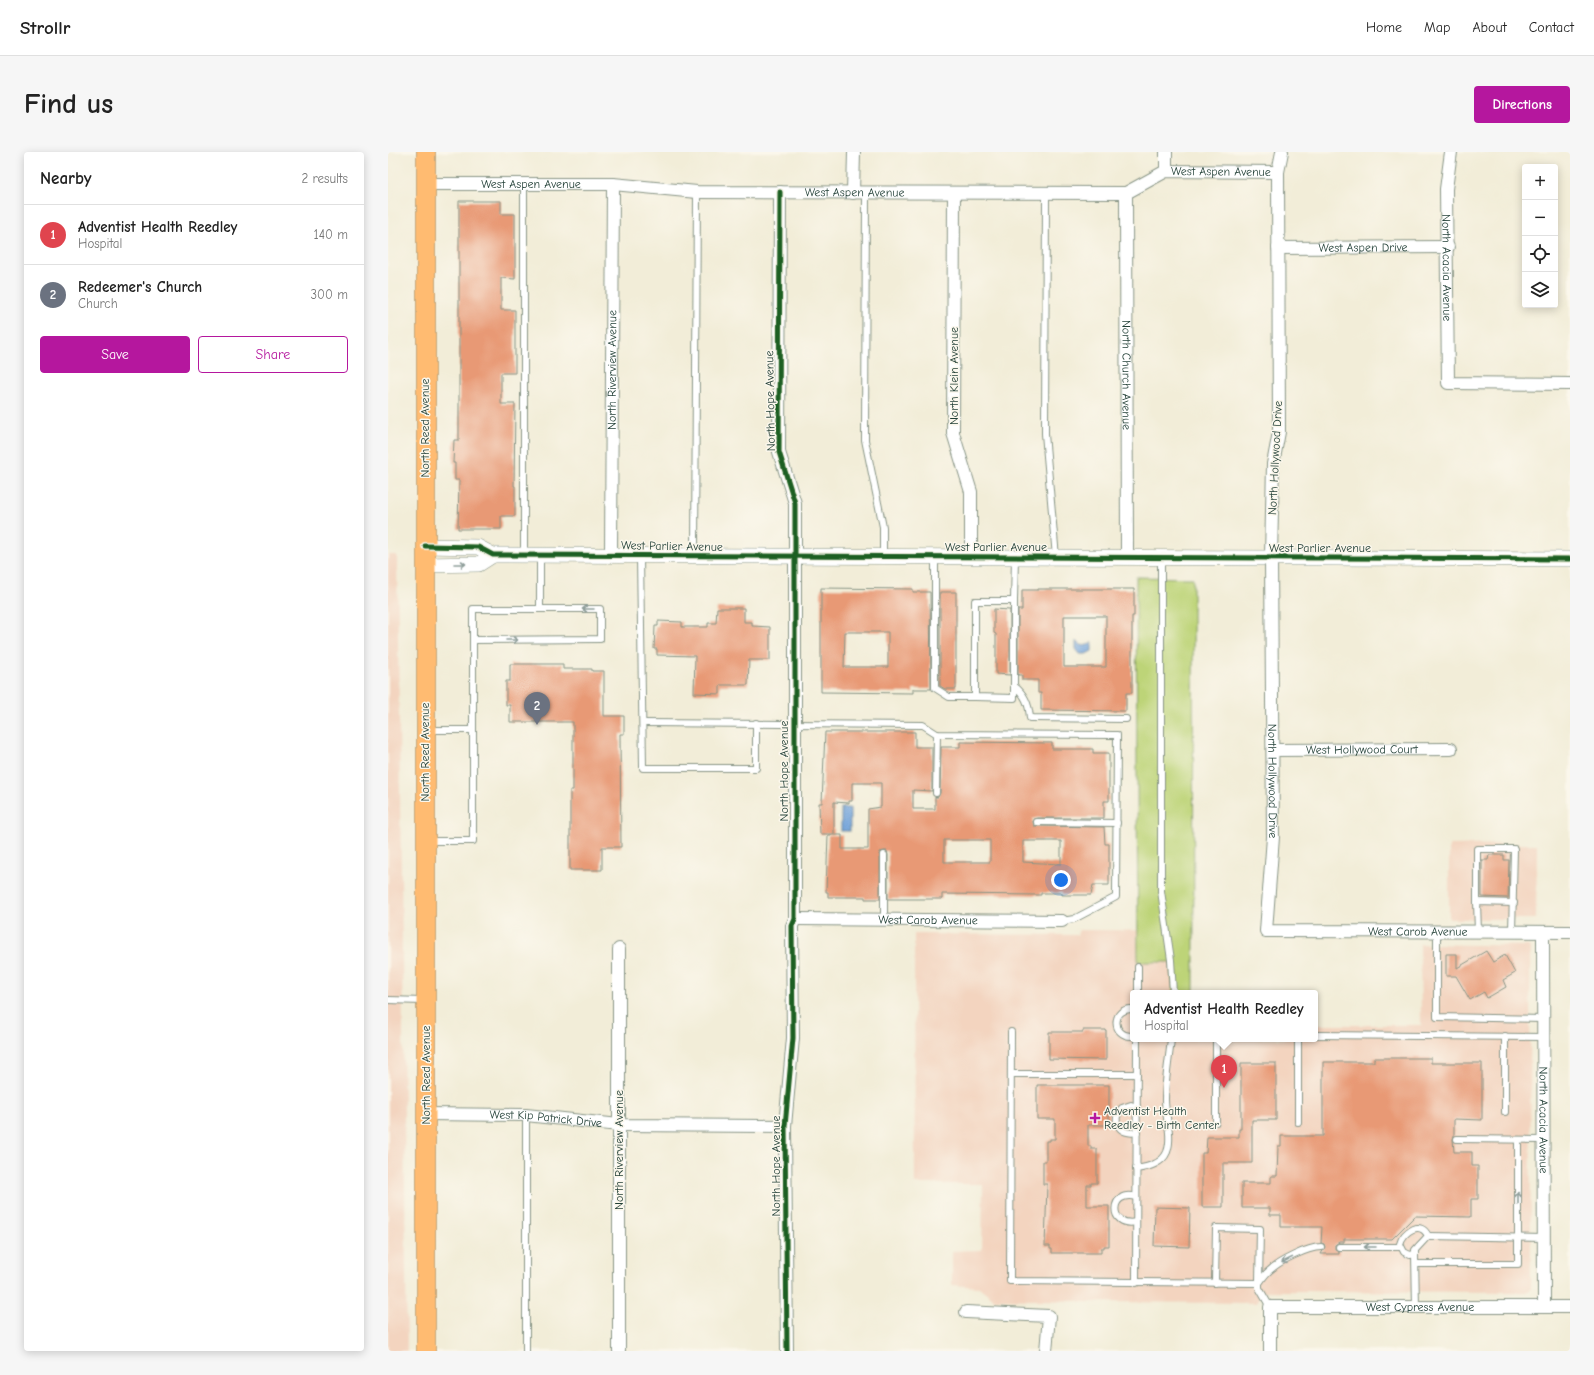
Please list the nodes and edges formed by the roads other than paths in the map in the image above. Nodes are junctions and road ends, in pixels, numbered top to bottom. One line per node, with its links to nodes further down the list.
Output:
1 (426, 152): 8 (main road, North Reed Avenue)
2 (854, 152): 13 (street)
3 (1166, 152): 6 (street)
4 (1282, 152): 7 (street, North Hollywood Drive)
5 (1451, 152): 18 (street, North Acacia Avenue)
6 (1166, 171): 7 (street, West Aspen Avenue); 16 (street, West Aspen Avenue)
7 (1278, 172): 19 (street, North Hollywood Drive)
8 (425, 184): 9 (street, West Aspen Avenue); 21 (main road, North Reed Avenue)
9 (524, 184): 10 (street, West Aspen Avenue); 22 (lane)
10 (613, 184): 11 (street, West Aspen Avenue); 24 (street, North Riverview Avenue)
11 (697, 192): 12 (street, West Aspen Avenue); 26 (lane)
12 (780, 192): 13 (street, West Aspen Avenue); 27 (street, North Hope Avenue)
13 (853, 193): 14 (street, West Aspen Avenue)
14 (866, 193): 15 (street, West Aspen Avenue); 28 (lane)
15 (954, 193): 17 (street, West Aspen Avenue); 30 (street, North Klein Avenue)
16 (1126, 193): 17 (street, West Aspen Avenue); 33 (street, North Church Avenue)
17 (1046, 194): 32 (lane)
18 (1448, 247): 19 (street, West Aspen Drive); 20 (street, North Acacia Avenue)
19 (1278, 248): 35 (street, North Hollywood Drive)
20 (1570, 384)
21 (425, 555): 22 (street, West Parlier Avenue); 48 (main road, North Reed Avenue)
22 (524, 555): 23 (street, West Parlier Avenue)
23 (540, 555): 24 (street, West Parlier Avenue); 38 (lane)
24 (611, 556): 25 (street, West Parlier Avenue)
25 (640, 556): 26 (street, West Parlier Avenue); 45 (lane)
26 (695, 556): 27 (street, West Parlier Avenue)
27 (796, 557): 28 (street, West Parlier Avenue); 47 (street, North Hope Avenue)
28 (883, 557): 29 (street, West Parlier Avenue)
29 (935, 557): 30 (street, West Parlier Avenue); 41 (lane)
30 (971, 557): 31 (street, West Parlier Avenue)
31 (1015, 557): 32 (street, West Parlier Avenue); 37 (lane)
32 (1056, 557): 33 (street, West Parlier Avenue)
33 (1127, 557): 34 (street, West Parlier Avenue)
34 (1161, 557): 35 (street, West Parlier Avenue); 72 (lane)
35 (1271, 557): 36 (street, West Parlier Avenue); 52 (street, North Hollywood Drive)
36 (1570, 560)
37 (1014, 601): 40 (lane); 41 (lane)
38 (540, 609): 39 (lane); 39 (lane, one-way to 38)
39 (473, 640): 49 (lane)
40 (1014, 686): 42 (lane); 43 (lane)
41 (975, 697): 42 (lane)
42 (1014, 698): 43 (lane)
43 (1026, 698): 44 (lane)
44 (1126, 719)
45 (643, 723): 46 (lane); 46 (lane)
46 (756, 723): 47 (lane)
47 (794, 725): 50 (lane); 60 (street, North Hope Avenue)
48 (425, 730): 49 (lane); 56 (main road, North Reed Avenue)
49 (473, 730): 56 (lane)
50 (936, 734): 53 (lane); 55 (lane)
51 (1451, 749): 52 (street, West Hollywood Court)
52 (1273, 750): 63 (street, North Hollywood Drive)
53 (936, 793)
54 (1037, 822): 55 (lane)
55 (1117, 823): 62 (lane)
56 (426, 841): 74 (main road, North Reed Avenue)
57 (884, 855): 61 (lane)
58 (1477, 902): 59 (lane); 59 (lane); 65 (lane)
59 (1514, 903): 66 (lane)
60 (794, 919): 61 (street, West Carob Avenue); 95 (street, North Hope Avenue)
61 (884, 920): 62 (street, West Carob Avenue)
62 (1062, 921)
63 (1266, 931): 64 (street, West Carob Avenue)
64 (1437, 932): 65 (street, West Carob Avenue); 76 (lane)
65 (1478, 932): 66 (street, West Carob Avenue)
66 (1512, 932): 67 (street, West Carob Avenue)
67 (1543, 932): 68 (street, West Carob Avenue); 76 (street, North Acacia Avenue)
68 (1570, 932)
69 (619, 949): 94 (street, North Riverview Avenue)
70 (1138, 967): 71 (lane)
71 (1138, 990)
72 (1173, 990)
73 (388, 1000): 74 (lane)
74 (425, 1001): 90 (main road, North Reed Avenue)
75 (1130, 1009): 79 (lane)
76 (1543, 1019): 81 (street, North Acacia Avenue)
77 (1011, 1032): 86 (lane)
78 (1318, 1035): 80 (lane)
79 (1130, 1036)
80 (1505, 1036): 81 (lane); 89 (lane)
81 (1543, 1036): 99 (street, North Acacia Avenue)
82 (1137, 1042): 87 (lane)
83 (1171, 1042): 100 (lane)
84 (1216, 1042): 92 (lane)
85 (1298, 1042): 93 (lane)
86 (1011, 1074): 87 (lane); 111 (lane)
87 (1137, 1074): 88 (lane)
88 (1137, 1107): 96 (lane); 96 (lane)
89 (1505, 1112)
90 (426, 1114): 91 (street, West Kip Patrick Drive); 119 (main road, North Reed Avenue)
91 (526, 1115): 94 (street, West Kip Patrick Drive); 120 (lane)
92 (1216, 1122)
93 (1298, 1122)
94 (619, 1125): 95 (street, West Kip Patrick Drive); 121 (street, North Riverview Avenue)
95 (785, 1126): 122 (street, North Hope Avenue)
96 (1137, 1132): 100 (lane)
97 (1457, 1139): 98 (lane)
98 (1518, 1140): 99 (lane); 104 (lane, one-way to 98)
99 (1544, 1140): 105 (street, North Acacia Avenue)
100 (1136, 1169): 101 (lane)
101 (1136, 1197): 102 (lane); 102 (lane)
102 (1136, 1222): 111 (lane)
103 (1428, 1236): 104 (lane); 108 (lane); 109 (lane)
104 (1518, 1237): 105 (lane); 110 (lane)
105 (1544, 1238): 116 (street, North Acacia Avenue)
106 (1321, 1247): 113 (lane, one-way to 113)
107 (1339, 1247): 108 (lane, one-way to 107)
108 (1401, 1247): 109 (lane)
109 (1415, 1254): 110 (lane)
110 (1416, 1264): 115 (lane)
111 (1136, 1283): 112 (lane)
112 (1215, 1283): 113 (lane); 113 (lane)
113 (1259, 1284): 114 (lane)
114 (1270, 1307): 115 (street, West Cypress Avenue); 124 (street)
115 (1416, 1307): 116 (street, West Cypress Avenue)
116 (1544, 1307): 117 (street, West Cypress Avenue)
117 (1570, 1307)
118 (966, 1312): 123 (street)
119 (426, 1351)
120 (526, 1351)
121 (619, 1351)
122 (787, 1351)
123 (1046, 1351)
124 (1270, 1351)

